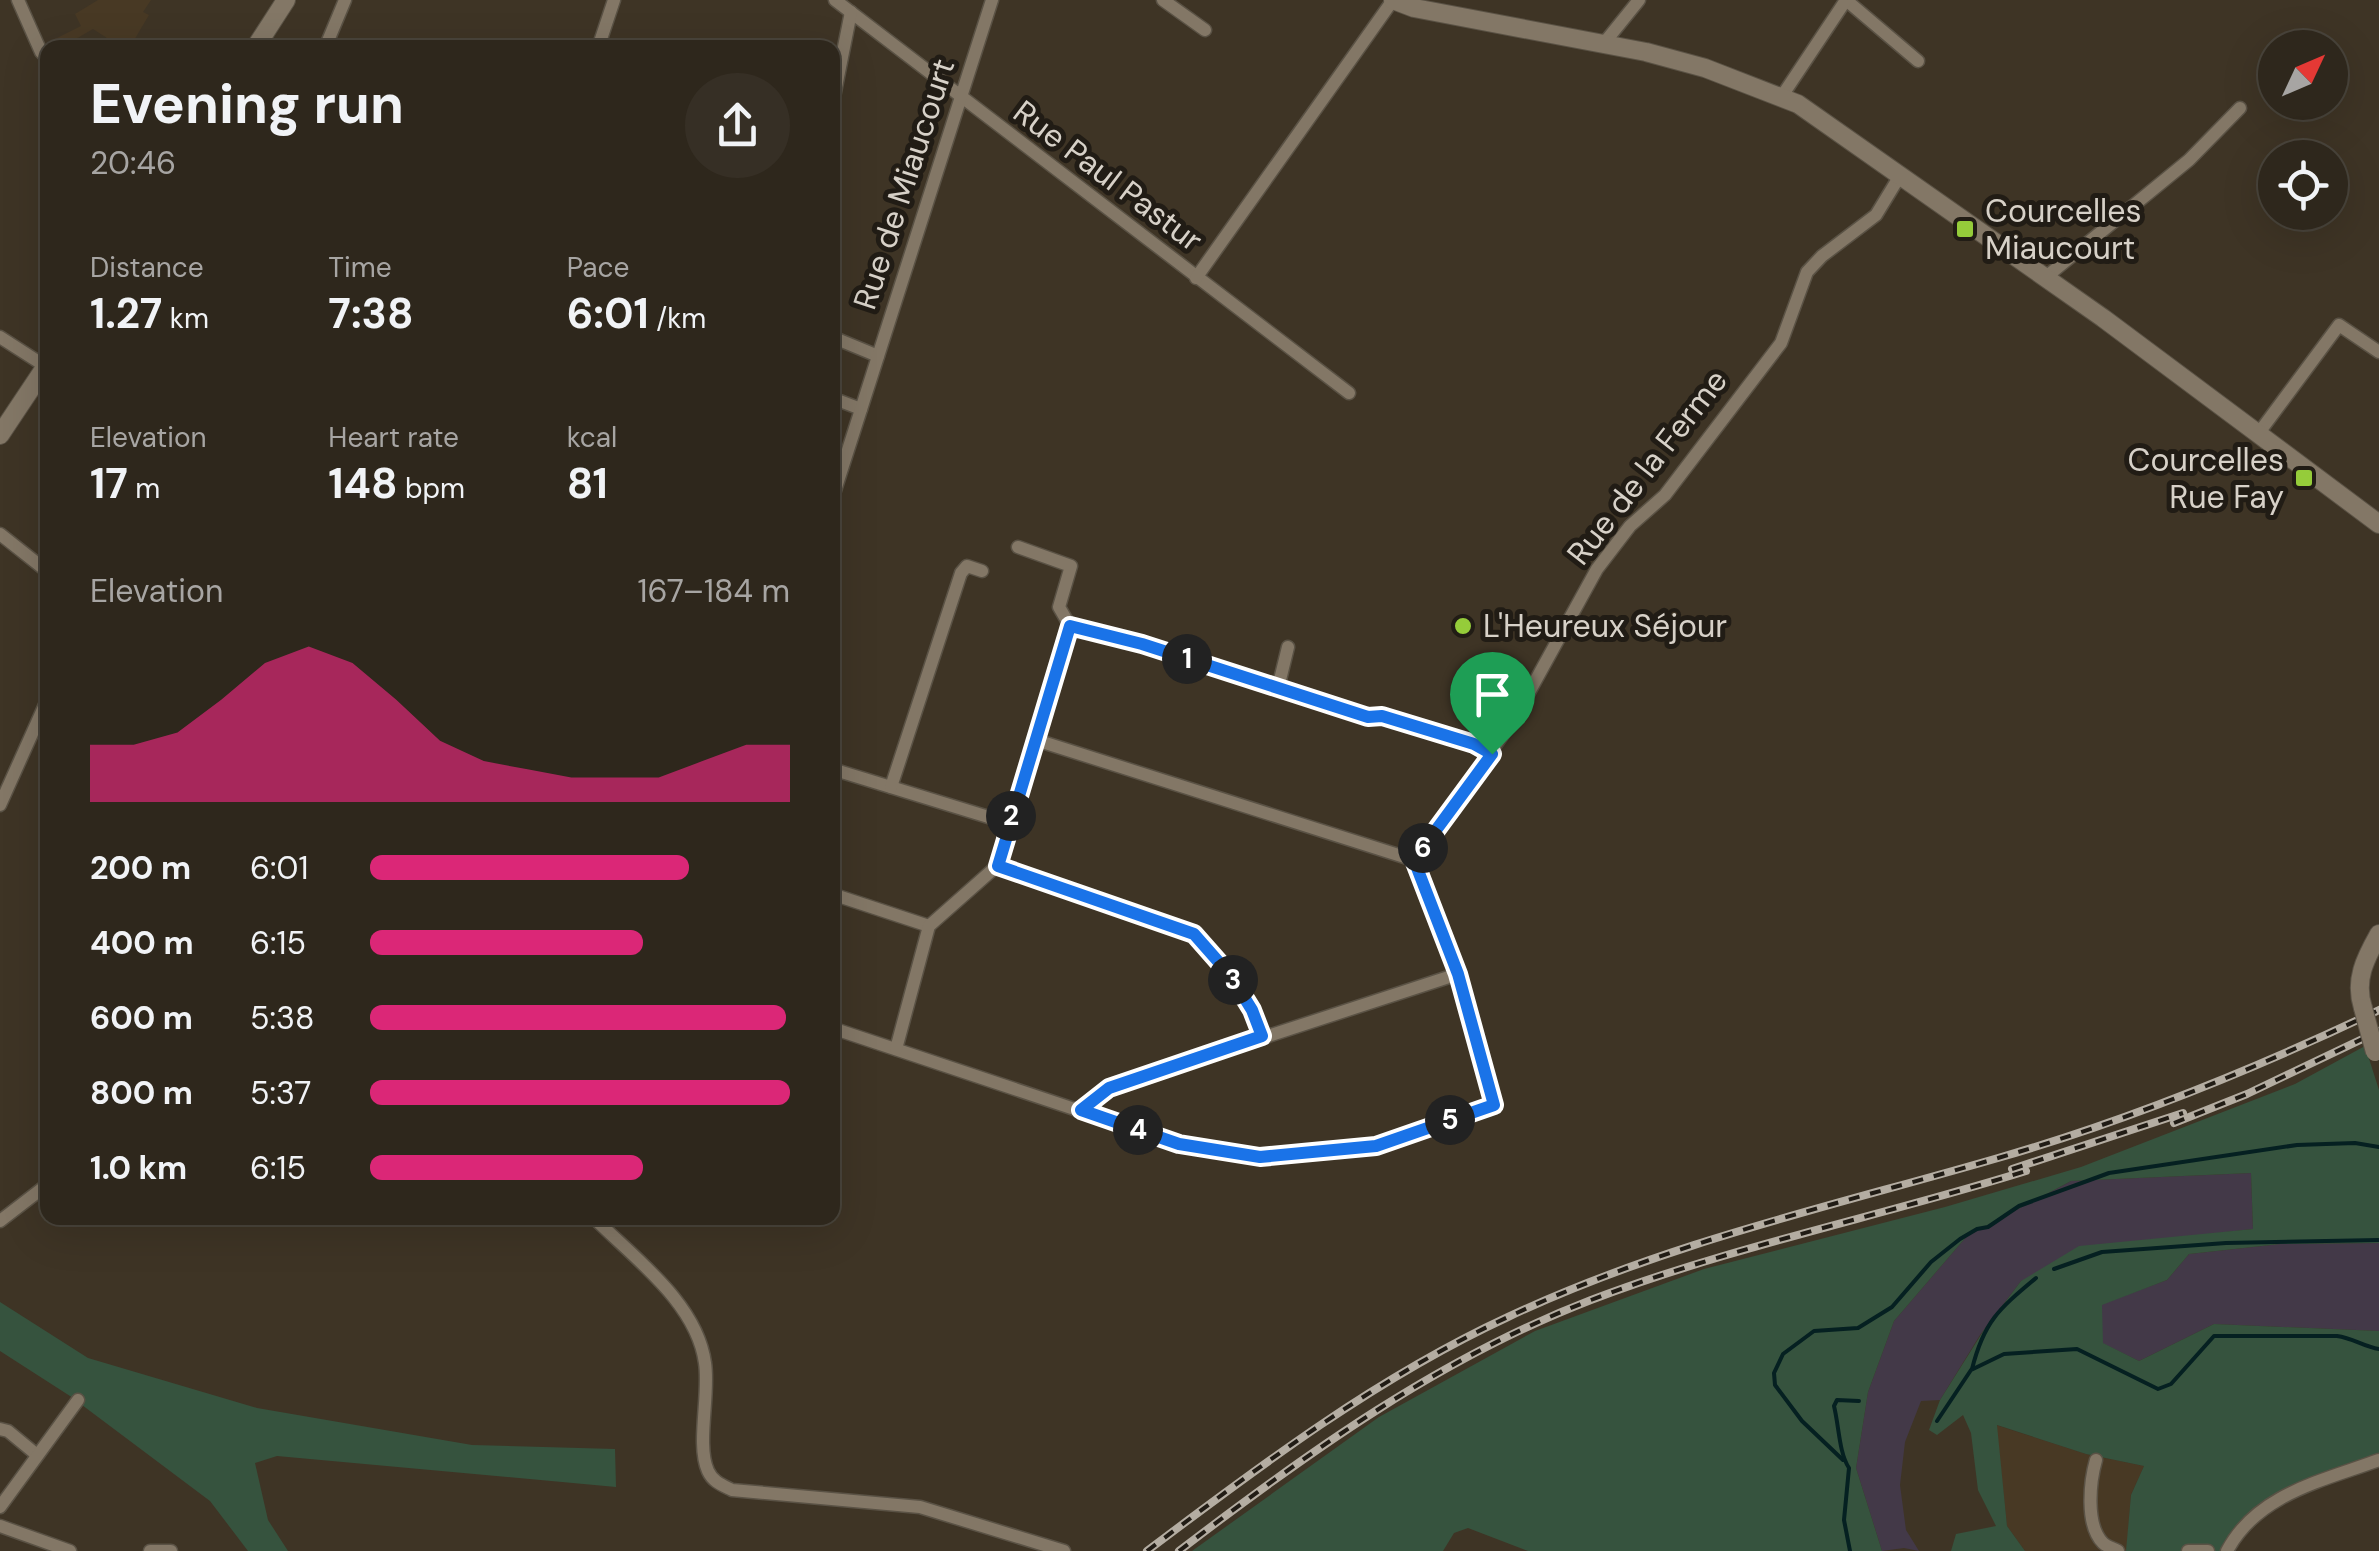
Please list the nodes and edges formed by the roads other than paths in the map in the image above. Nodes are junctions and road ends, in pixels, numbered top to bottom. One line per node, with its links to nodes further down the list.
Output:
1 (18, 0): 17 (street)
2 (286, 0): 13 (main road)
3 (345, 0): 14 (street)
4 (614, 0): 15 (street)
5 (836, 0): 11 (street, Rue Paul Pastur)
6 (992, 0): 21 (street, Rue de Miaucourt)
7 (1163, 0): 12 (street)
8 (1393, 0): 16 (main road); 25 (street)
9 (1639, 0): 16 (street)
10 (1846, 0): 18 (street); 20 (street)
11 (851, 12): 19 (street); 21 (street, Rue Paul Pastur)
12 (1205, 30)
13 (260, 40)
14 (328, 40)
15 (601, 40)
16 (1605, 42): 20 (main road)
17 (40, 50)
18 (1918, 61)
19 (840, 68)
20 (1782, 96): 23 (main road)
21 (960, 99): 25 (street, Rue Paul Pastur); 29 (street, Rue de Miaucourt)
22 (2240, 108): 24 (street)
23 (1902, 174): 24 (main road); 48 (street, Rue de la Ferme)
24 (2046, 277): 35 (main road)
25 (1196, 278): 32 (street, Rue Paul Pastur)
26 (0, 337): 30 (street)
27 (840, 341): 29 (street)
28 (2379, 352): 35 (street)
29 (878, 356): 34 (street, Rue de Miaucourt)
30 (40, 361)
31 (40, 374): 36 (main road)
32 (1349, 393)
33 (840, 401): 34 (street)
34 (861, 409): 37 (street, Rue de Miaucourt)
35 (2258, 434): 38 (main road)
36 (0, 435)
37 (840, 475)
38 (2379, 524)
39 (0, 534): 41 (street)
40 (1018, 547): 43 (street)
41 (40, 566)
42 (982, 571): 50 (street)
43 (1070, 626): 45 (street); 47 (street)
44 (1288, 647): 45 (street)
45 (1278, 688): 48 (street)
46 (40, 716): 51 (street)
47 (1036, 740): 52 (street); 53 (street)
48 (1492, 754): 53 (street, Rue de la Ferme)
49 (840, 771): 50 (street)
50 (891, 787): 52 (street)
51 (0, 805)
52 (1008, 823): 54 (street)
53 (1414, 860): 58 (street)
54 (998, 866): 56 (street); 60 (street)
55 (840, 897): 56 (street)
56 (929, 926): 61 (street)
57 (2379, 934): 62 (main road, bridge)
58 (1458, 974): 60 (street); 63 (street)
59 (840, 1031): 61 (street)
60 (1262, 1036): 63 (street)
61 (896, 1049): 63 (street)
62 (2377, 1058)
63 (1081, 1110)
64 (40, 1190): 65 (street)
65 (0, 1221)
66 (601, 1225): 77 (street)
67 (78, 1400): 69 (street)
68 (0, 1429): 69 (street)
69 (37, 1455): 72 (street)
70 (2096, 1460): 78 (street)
71 (2379, 1460): 81 (street)
72 (0, 1507)
73 (0, 1526): 74 (street)
74 (70, 1551)
75 (150, 1551): 76 (street)
76 (171, 1551)
77 (1064, 1551)
78 (2118, 1551)
79 (2188, 1551): 80 (street)
80 (2208, 1551)
81 (2226, 1551)

